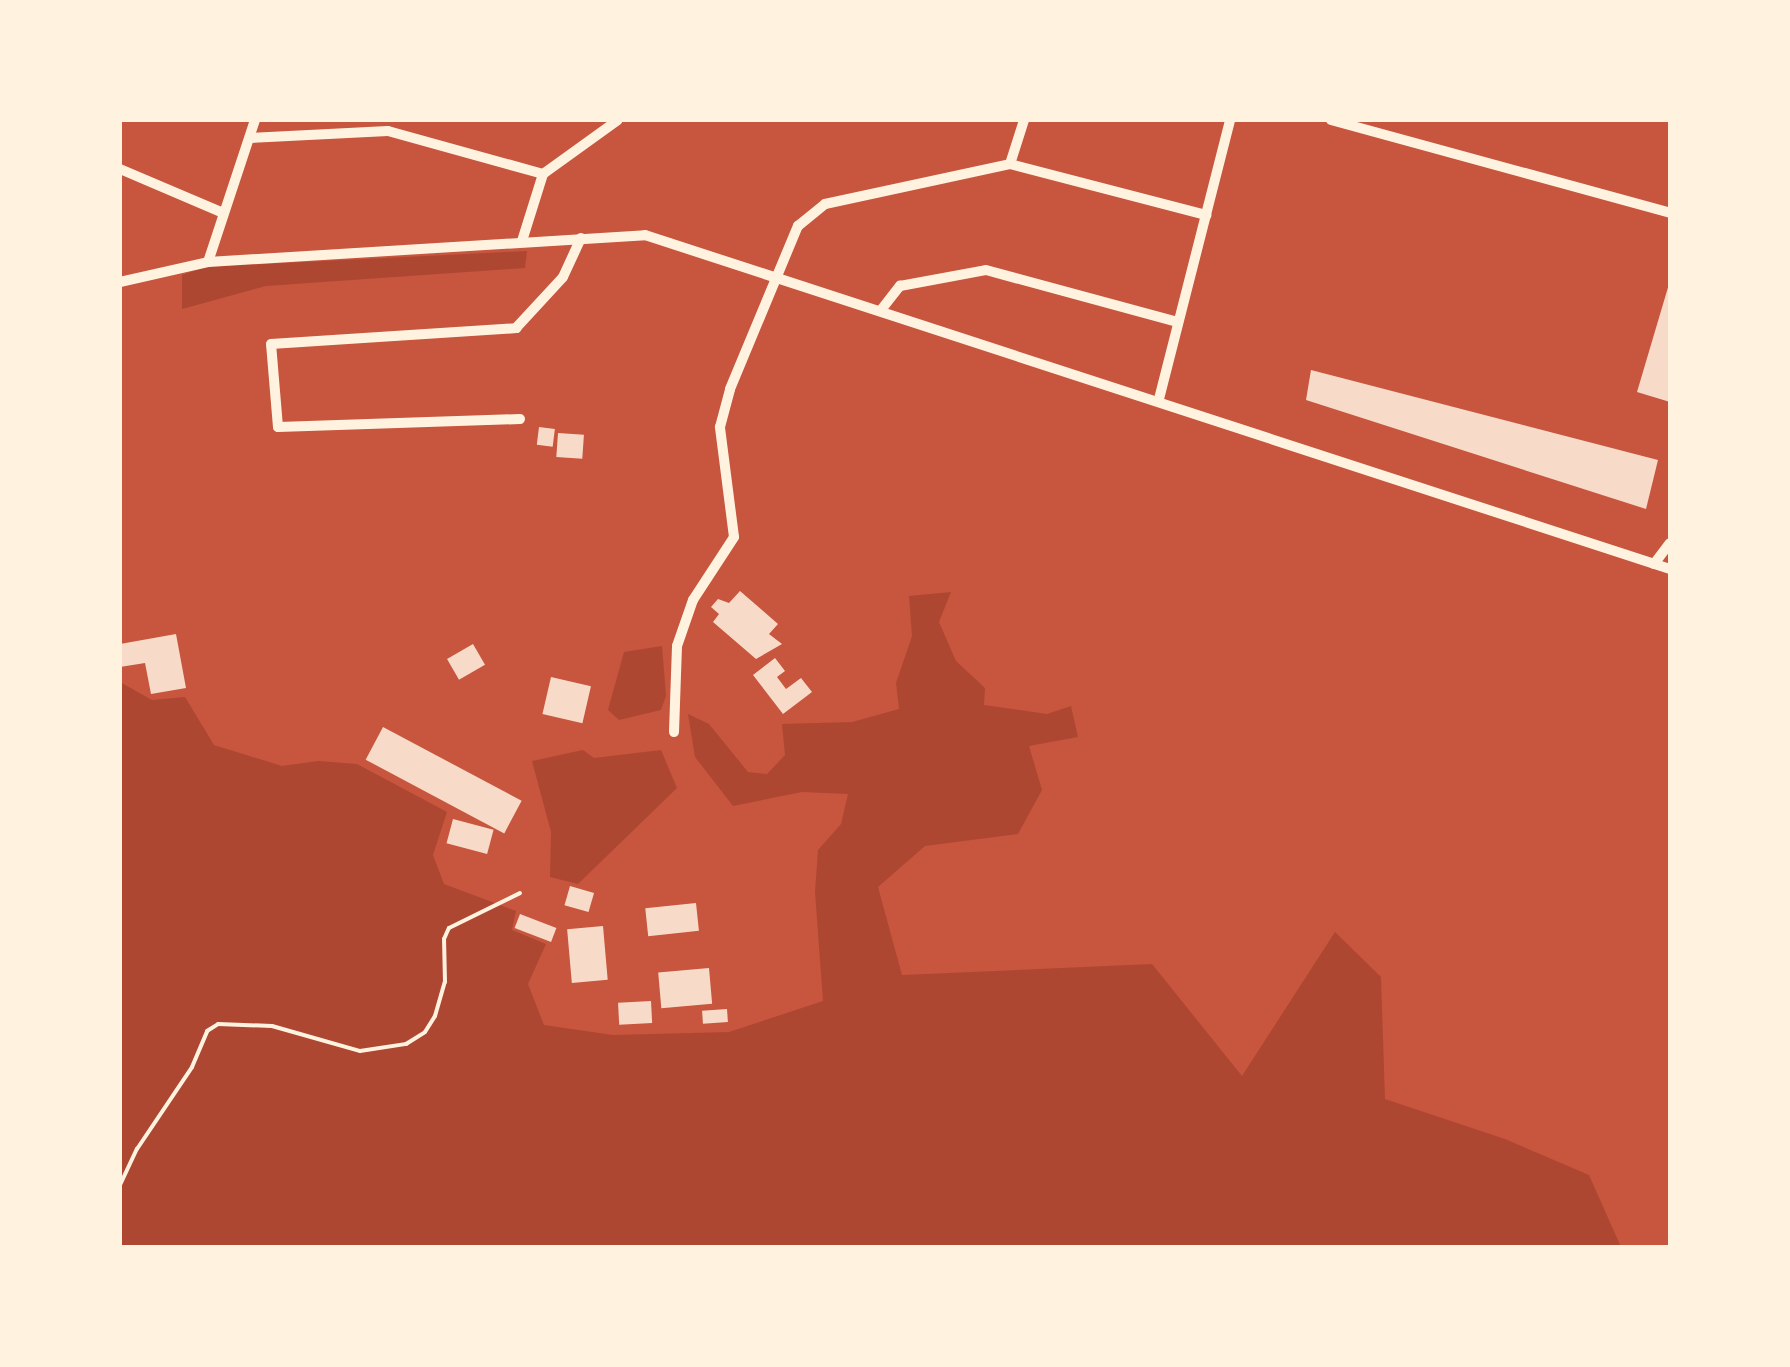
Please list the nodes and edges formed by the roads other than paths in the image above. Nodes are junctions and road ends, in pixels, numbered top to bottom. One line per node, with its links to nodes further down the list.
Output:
1 (256, 120): 7 (street)
2 (618, 120): 10 (street)
3 (1024, 120): 8 (street)
4 (1230, 120): 13 (street)
5 (1331, 120): 6 (street)
6 (1377, 126): 11 (street)
7 (250, 138): 10 (street); 12 (street)
8 (1010, 164): 13 (street); 17 (street)
9 (120, 170): 12 (street)
10 (543, 174): 15 (street)
11 (1670, 212)
12 (224, 213): 16 (street)
13 (1206, 215): 20 (street)
14 (582, 238): 15 (street); 17 (street); 22 (street)
15 (522, 241): 16 (street)
16 (208, 262): 18 (street)
17 (776, 278): 19 (street); 26 (street)
18 (120, 282)
19 (881, 310): 20 (street); 21 (street)
20 (1178, 322): 21 (street)
21 (1159, 399): 24 (street)
22 (520, 419)
23 (1670, 543): 24 (street)
24 (1654, 564): 25 (street)
25 (1670, 569)
26 (674, 732)

